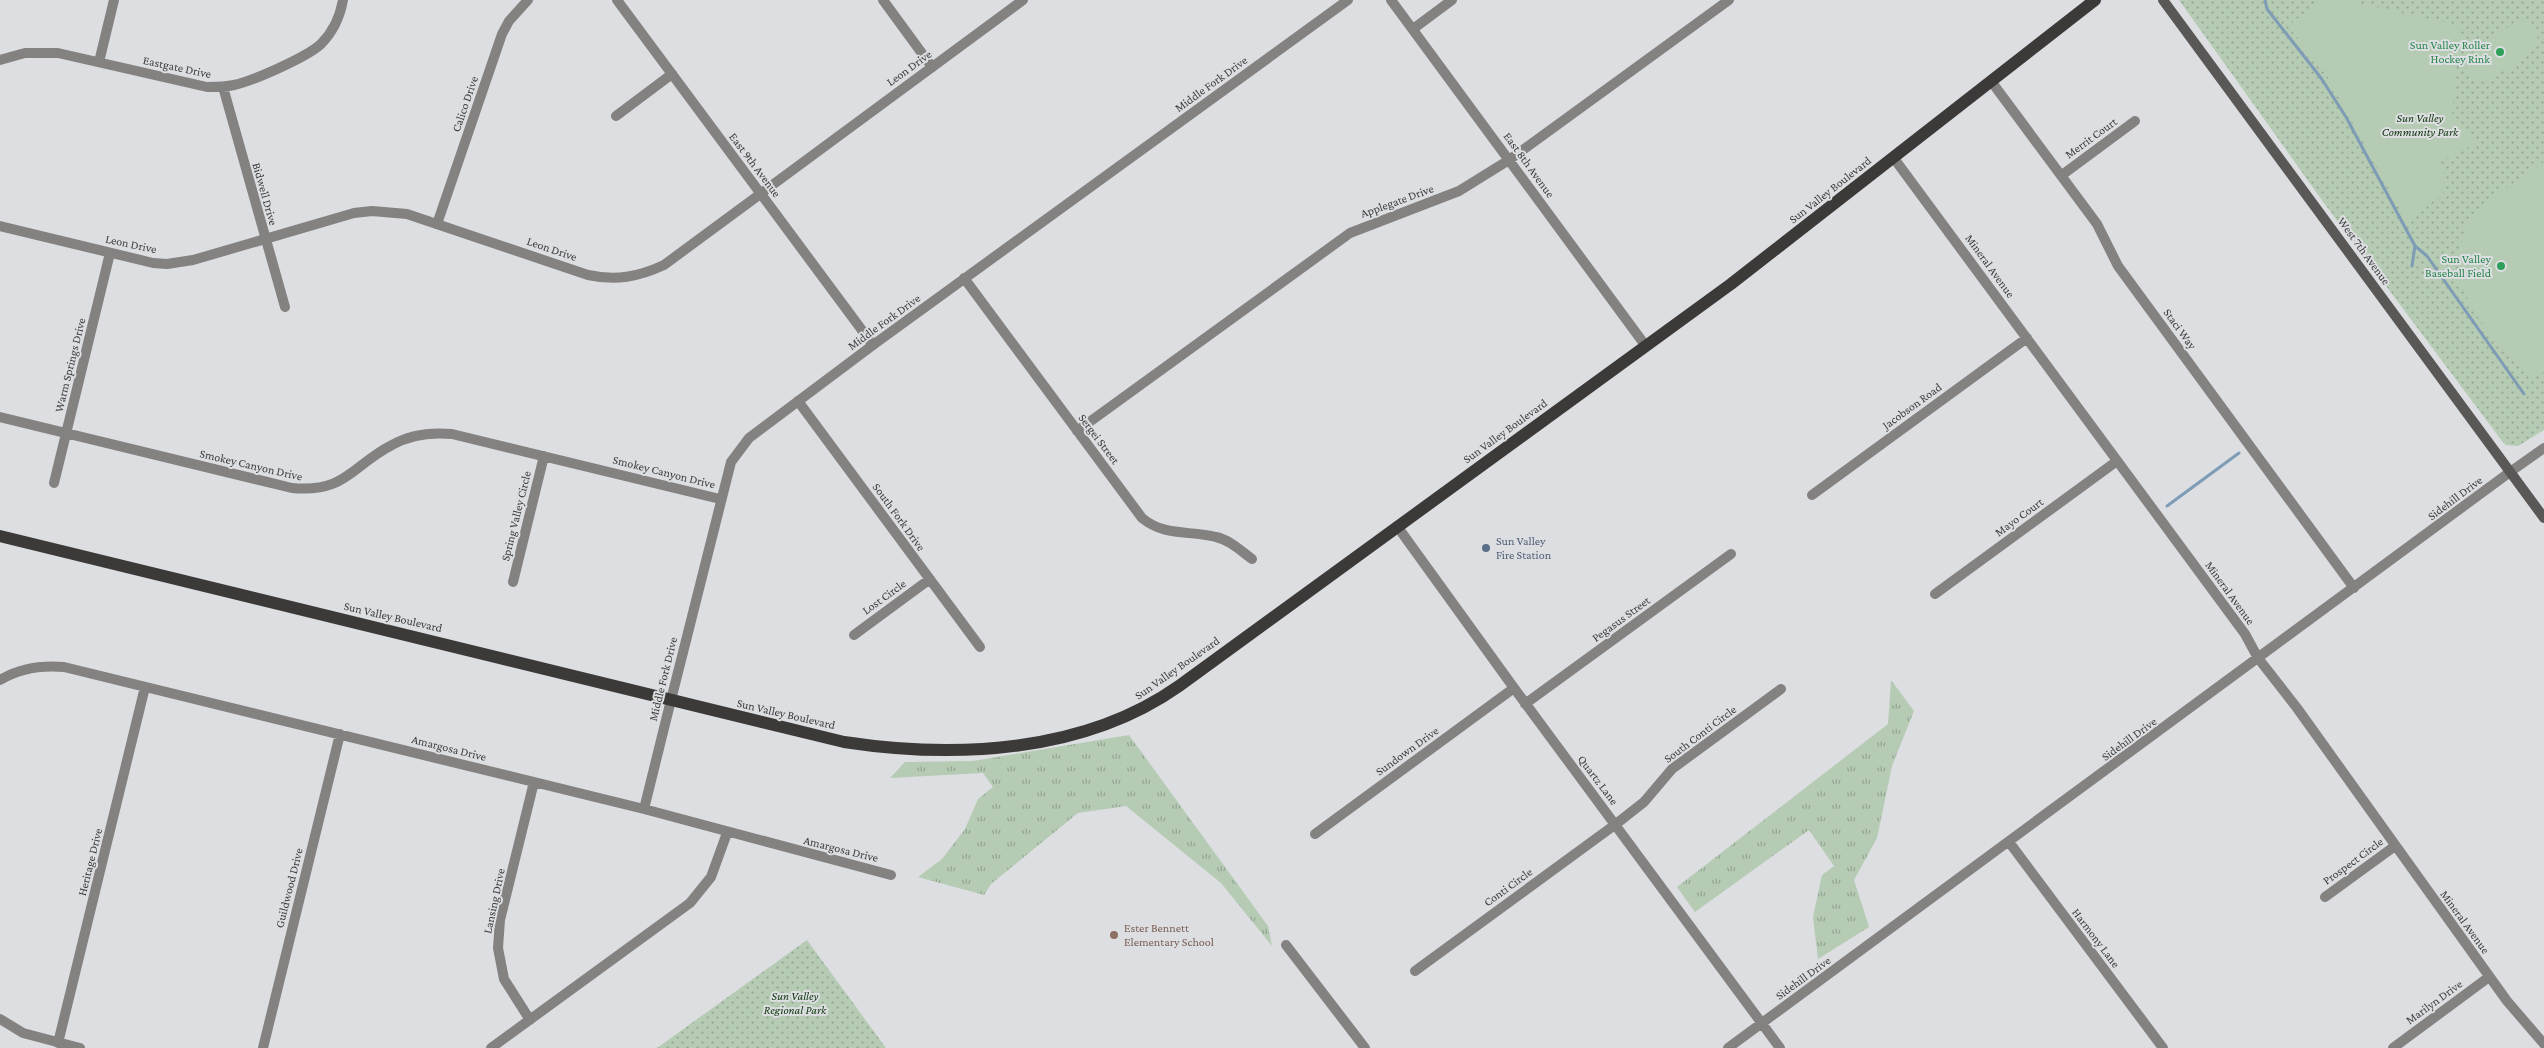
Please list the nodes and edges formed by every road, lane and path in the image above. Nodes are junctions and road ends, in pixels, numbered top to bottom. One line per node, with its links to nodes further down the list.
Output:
1 (114, 0): 15 (street)
2 (343, 0): 19 (street, Eastgate Drive)
3 (528, 0): 26 (street, Calico Drive)
4 (617, 0): 17 (street, East 9th Avenue)
5 (883, 0): 16 (street)
6 (1023, 0): 16 (street, Leon Drive)
7 (1348, 0): 30 (street, Middle Fork Drive)
8 (1391, 0): 13 (street, East 8th Avenue)
9 (1452, 0): 13 (street)
10 (1730, 0): 23 (street, Applegate Drive)
11 (2095, 0): 18 (main road, Sun Valley Boulevard)
12 (2163, 0): 42 (main road, West 7th Avenue)
13 (1413, 29): 23 (street, East 8th Avenue)
14 (0, 60): 15 (street, Eastgate Drive)
15 (99, 62): 19 (street, Eastgate Drive)
16 (932, 67): 25 (street, Leon Drive)
17 (672, 74): 20 (street); 25 (street, East 9th Avenue)
18 (1991, 81): 22 (main road, Sun Valley Boulevard); 24 (street, Staci Way)
19 (223, 87): 28 (street, Bidwell Drive)
20 (616, 116)
21 (2135, 121): 24 (street, Merrit Court)
22 (1893, 157): 32 (street, Mineral Avenue); 34 (main road, Sun Valley Boulevard)
23 (1509, 160): 34 (street, East 8th Avenue); 37 (street, Applegate Drive)
24 (2062, 175): 53 (street, Staci Way)
25 (760, 194): 26 (street, Leon Drive); 33 (street, East 9th Avenue)
26 (437, 224): 28 (street, Leon Drive)
27 (0, 226): 29 (street, Leon Drive)
28 (265, 239): 29 (street, Leon Drive); 31 (street, Bidwell Drive)
29 (110, 253): 38 (street, Warm Springs Drive)
30 (964, 278): 33 (street, Middle Fork Drive); 37 (street, Sergei Street)
31 (285, 307)
32 (2027, 338): 41 (street, Mineral Avenue); 44 (street, Jacobson Road)
33 (873, 346): 35 (street, Middle Fork Drive)
34 (1645, 346): 47 (main road, Sun Valley Boulevard)
35 (798, 401): 45 (street, Middle Fork Drive); 51 (street, South Fork Drive)
36 (0, 417): 38 (street, Smokey Canyon Drive)
37 (1077, 431): 50 (street, Sergei Street)
38 (66, 433): 40 (street, Smokey Canyon Drive); 43 (street, Warm Springs Drive)
39 (2544, 448): 42 (street, Sidehill Drive)
40 (544, 456): 45 (street, Smokey Canyon Drive); 52 (street, Spring Valley Circle)
41 (2118, 461): 54 (street, Mayo Court); 57 (street, Mineral Avenue)
42 (2510, 472): 46 (main road, West 7th Avenue); 53 (street, Sidehill Drive)
43 (54, 483)
44 (1812, 495)
45 (720, 499): 62 (street, Middle Fork Drive)
46 (2544, 518)
47 (1397, 526): 60 (street, Quartz Lane); 62 (main road, Sun Valley Boulevard)
48 (0, 536): 62 (main road, Sun Valley Boulevard)
49 (1731, 554): 63 (street, Pegasus Street)
50 (1252, 559)
51 (930, 579): 55 (street, Lost Circle); 56 (street, South Fork Drive)
52 (513, 582)
53 (2354, 588): 57 (street, Sidehill Drive)
54 (1935, 594)
55 (854, 635)
56 (980, 647)
57 (2258, 658): 70 (street, Sidehill Drive); 71 (street, Mineral Avenue)
58 (0, 680): 59 (street, Amargosa Drive)
59 (145, 687): 64 (street, Amargosa Drive); 80 (street, Heritage Drive)
60 (1514, 688): 63 (street, Quartz Lane); 69 (street, Sundown Drive)
61 (1781, 689): 67 (street, South Conti Circle)
62 (670, 700): 66 (street, Middle Fork Drive)
63 (1525, 704): 67 (street, Quartz Lane)
64 (340, 734): 65 (street, Amargosa Drive); 83 (street, Guildwood Drive)
65 (534, 782): 66 (street, Amargosa Drive); 78 (street, Lansing Drive)
66 (644, 809): 68 (street, Amargosa Drive)
67 (1616, 824): 75 (street, Conti Circle); 79 (street, Quartz Lane)
68 (727, 833): 72 (street, Amargosa Drive); 78 (street)
69 (1315, 834)
70 (2009, 842): 79 (street, Sidehill Drive); 88 (street, Harmony Lane)
71 (2395, 846): 73 (street, Prospect Circle); 76 (street, Mineral Avenue)
72 (891, 875)
73 (2325, 897)
74 (1286, 945): 85 (street)
75 (1415, 971)
76 (2490, 977): 81 (street, Mineral Avenue); 89 (street, Marilyn Drive)
77 (0, 1019): 80 (street)
78 (530, 1020): 84 (street)
79 (1761, 1024): 86 (street, Sidehill Drive); 87 (street, Quartz Lane)
80 (58, 1043): 82 (street)
81 (2544, 1044)
82 (80, 1048)
83 (263, 1048)
84 (491, 1048)
85 (1365, 1048)
86 (1728, 1048)
87 (1780, 1048)
88 (2163, 1048)
89 (2393, 1048)

